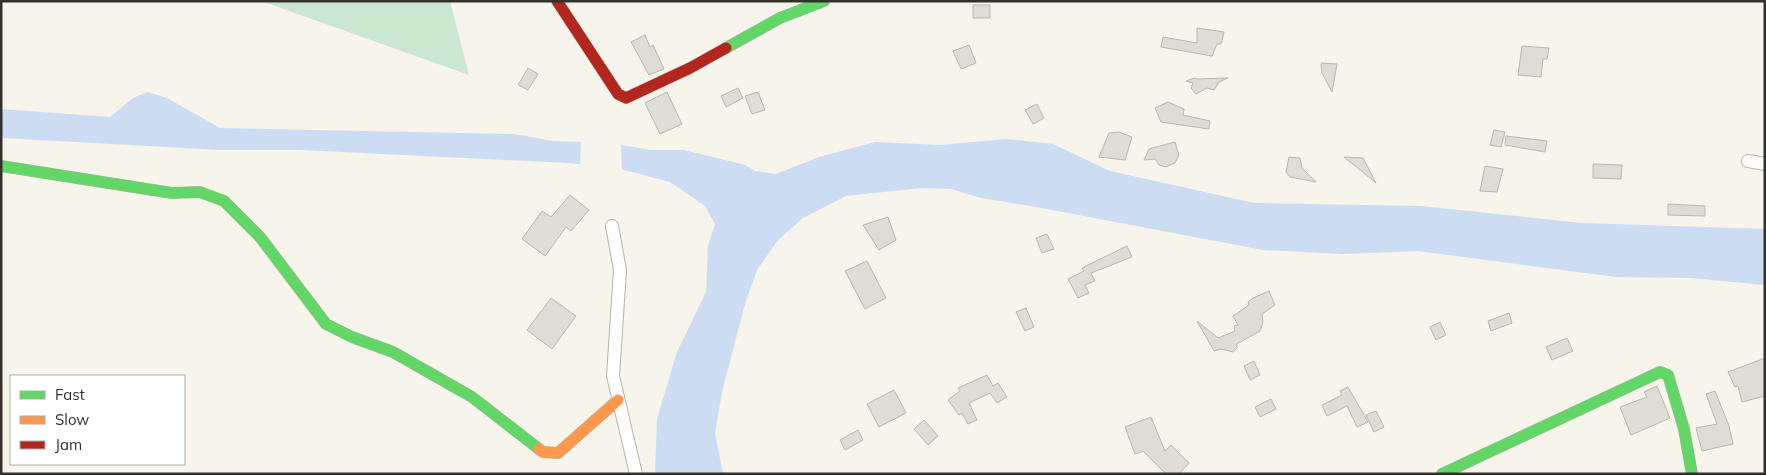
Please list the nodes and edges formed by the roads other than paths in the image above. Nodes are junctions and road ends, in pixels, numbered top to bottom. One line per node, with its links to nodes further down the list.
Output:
1 (557, 1): 2 (street)
2 (824, 1)
3 (1748, 161): 4 (street)
4 (1765, 164)
5 (1, 166): 7 (street)
6 (612, 226): 7 (street)
7 (618, 400): 8 (street)
8 (636, 474)
9 (1442, 474): 10 (street)
10 (1692, 474)

